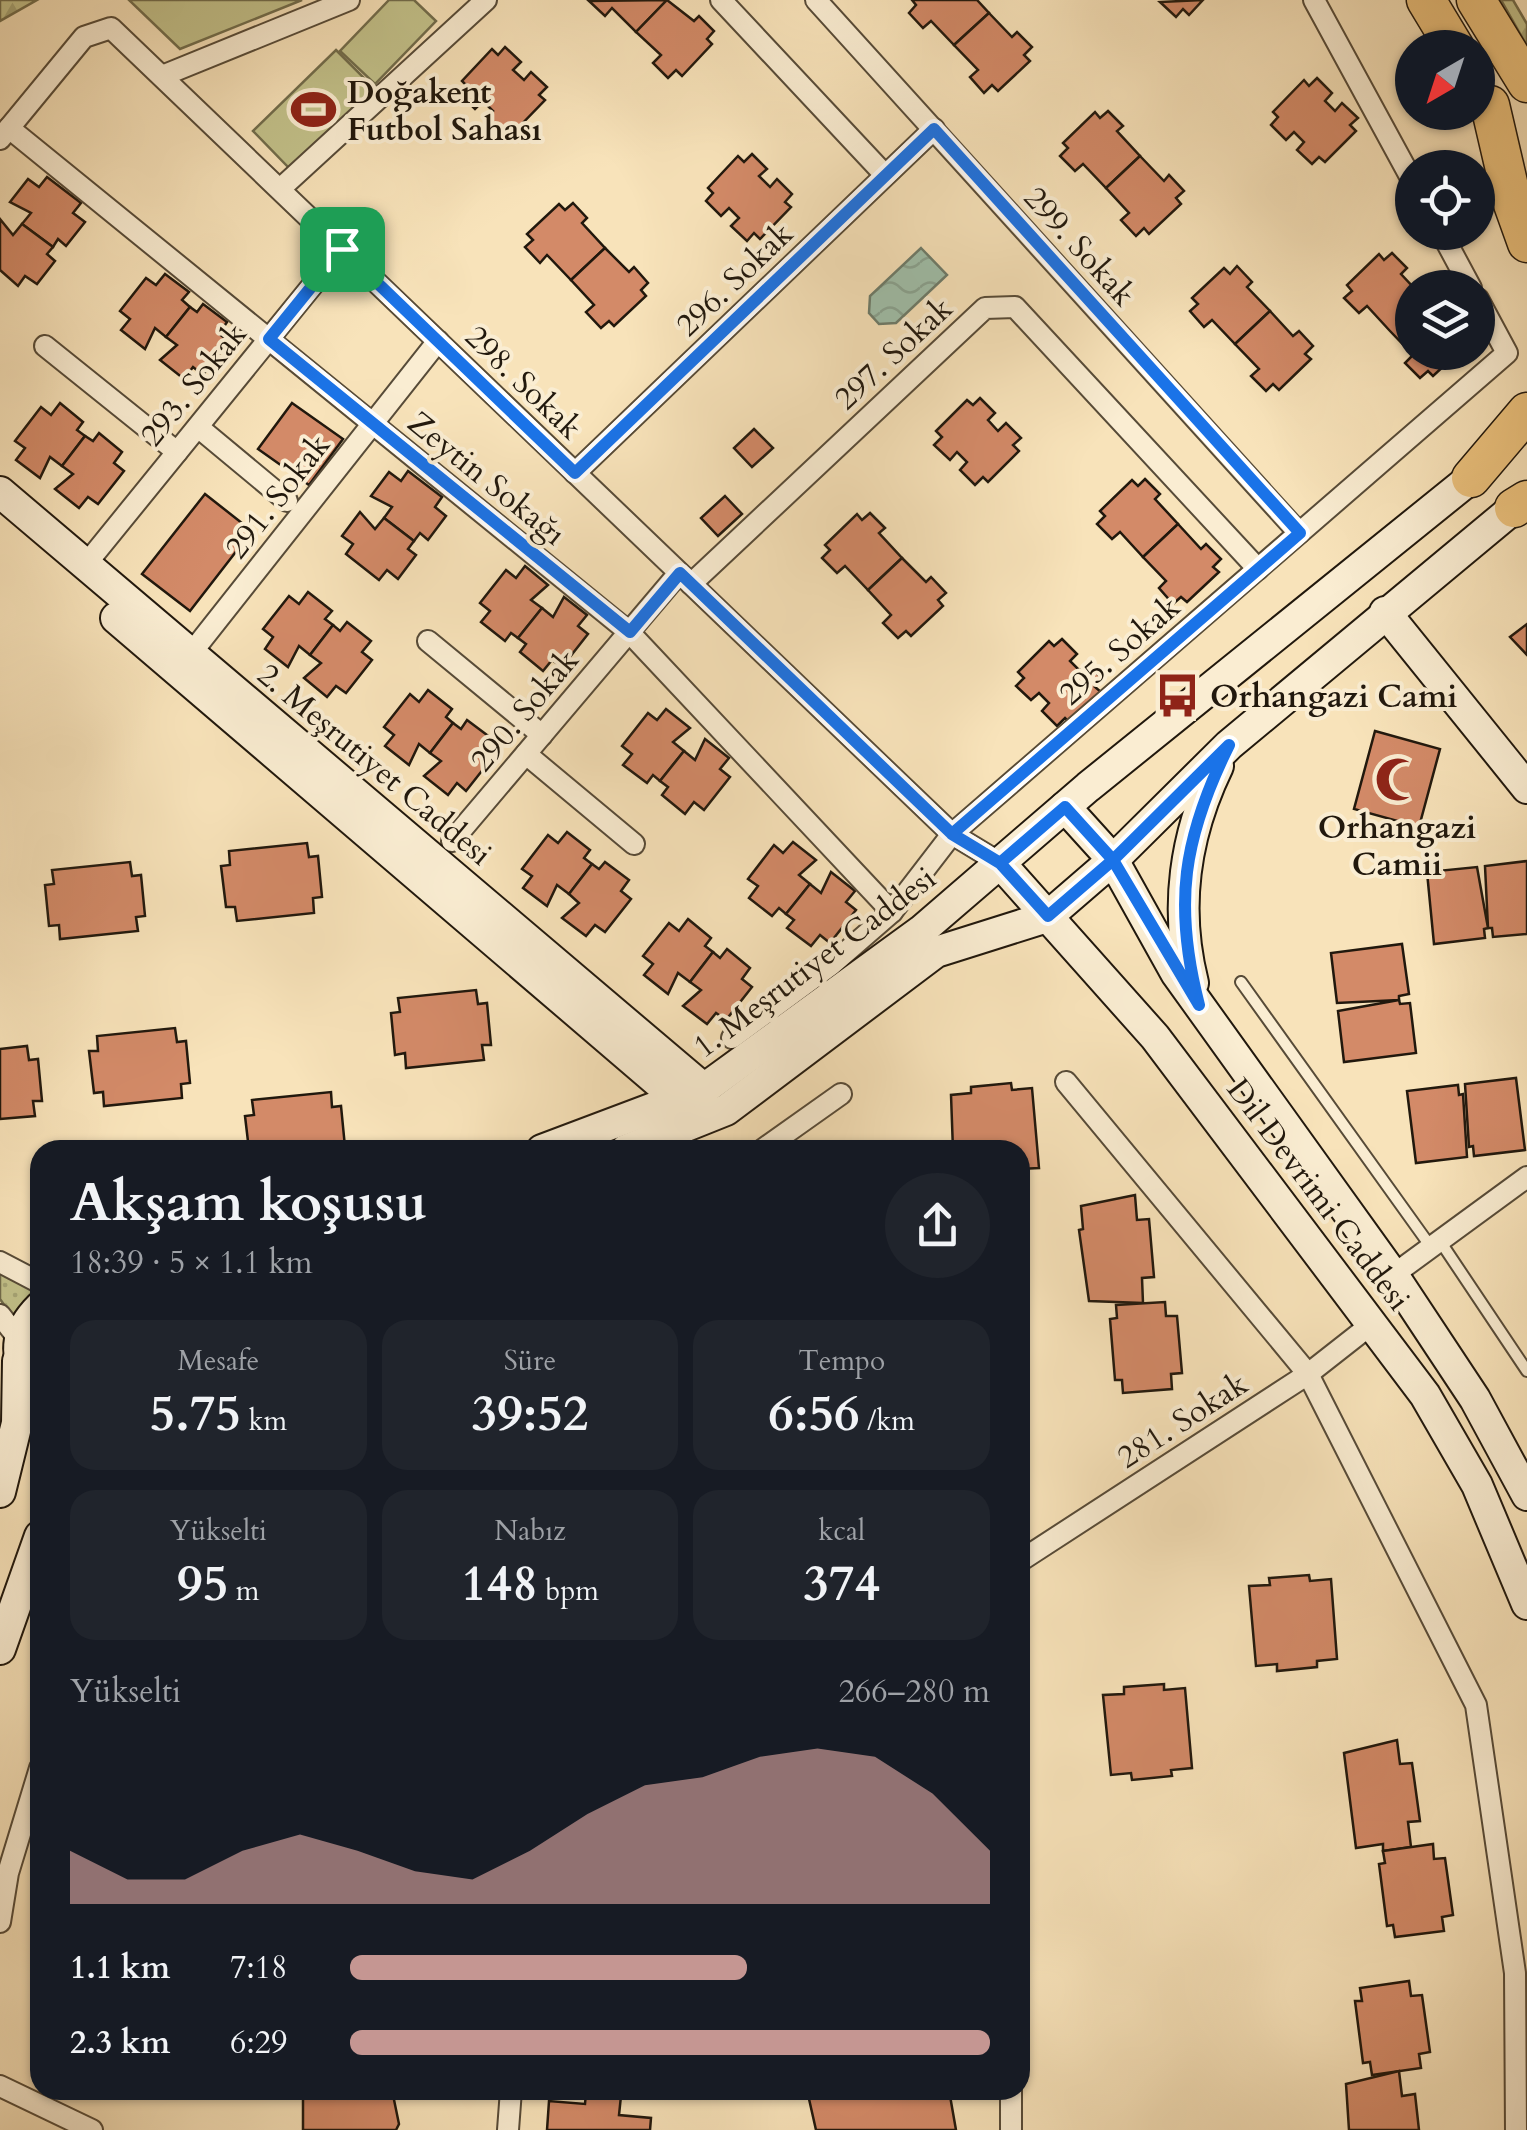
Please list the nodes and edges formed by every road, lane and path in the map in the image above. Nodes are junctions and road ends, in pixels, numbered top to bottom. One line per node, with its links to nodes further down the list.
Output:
1 (349, 0): 9 (street)
2 (486, 0): 18 (street)
3 (721, 0): 16 (street)
4 (816, 0): 12 (street, 299. Sokak)
5 (1314, 0): 15 (street)
6 (1426, 0): 8 (highway)
7 (1476, 0): 10 (highway)
8 (1444, 30)
9 (162, 76): 14 (street, 298. Sokak); 18 (street, 298. Sokak)
10 (1527, 83)
11 (1495, 115): 17 (highway)
12 (934, 129): 16 (street, 296. Sokak); 38 (street, 299. Sokak)
13 (1494, 130): 19 (highway)
14 (4, 134): 22 (street, Zeytin Sokağı)
15 (1396, 150)
16 (886, 175): 32 (street, 296. Sokak)
17 (1527, 175)
18 (280, 189): 20 (street, 298. Sokak)
19 (1527, 243)
20 (342, 249): 22 (street, 293. Sokak); 23 (street, 298. Sokak)
21 (1495, 331): 25 (street, 295. Sokak)
22 (269, 339): 28 (street, Zeytin Sokağı); 29 (street, 293. Sokak)
23 (438, 341): 28 (street, 291. Sokak); 32 (street, 298. Sokak)
24 (45, 346): 31 (street)
25 (1495, 363)
26 (1487, 370): 38 (street, 295. Sokak)
27 (1527, 412): 33 (highway)
28 (373, 423): 43 (street, Zeytin Sokağı); 45 (street, 291. Sokak)
29 (198, 427): 31 (street, 293. Sokak); 35 (street)
30 (1527, 432): 33 (highway)
31 (177, 452): 39 (street, 293. Sokak)
32 (575, 473): 41 (street, 298. Sokak)
33 (1471, 478): 50 (main road, 1. Meşrutiyet Caddesi)
34 (0, 492): 62 (main road, 2. Meşrutiyet Caddesi)
35 (286, 500)
36 (1523, 504): 42 (main road, 1. Meşrutiyet Caddesi)
37 (0, 518): 62 (main road, 2. Meşrutiyet Caddesi)
38 (1300, 533): 40 (street, 295. Sokak)
39 (91, 558)
40 (1258, 569): 41 (street, 297. Sokak); 51 (street, 295. Sokak)
41 (685, 578): 43 (street, 290. Sokak); 51 (street, 298. Sokak)
42 (1385, 612): 47 (main road, 1. Meşrutiyet Caddesi); 49 (main road)
43 (630, 632): 46 (street, 290. Sokak); 56 (street, Zeytin Sokağı)
44 (428, 641): 46 (street)
45 (200, 642)
46 (542, 735): 48 (street, 290. Sokak)
47 (1229, 745): 54 (main road, 1. Meşrutiyet Caddesi); 59 (main road)
48 (526, 754): 52 (street, 290. Sokak); 53 (street)
49 (1527, 788)
50 (1065, 807): 54 (main road, Dil Devrimi Caddesi); 55 (main road, 1. Meşrutiyet Caddesi)
51 (952, 834): 55 (street, 298. Sokak); 56 (street, 295. Sokak)
52 (452, 841)
53 (634, 844)
54 (1113, 860): 57 (main road, 1. Meşrutiyet Caddesi); 59 (main road, Dil Devrimi Caddesi)
55 (1000, 863): 57 (main road, Dil Devrimi Caddesi); 62 (main road, 1. Meşrutiyet Caddesi)
56 (892, 912): 60 (street, 295. Sokak)
57 (1048, 916): 65 (main road, 1. Meşrutiyet Caddesi); 73 (main road, Dil Devrimi Caddesi)
58 (1241, 982): 68 (lane)
59 (1199, 1005): 70 (main road, Dil Devrimi Caddesi)
60 (732, 1038)
61 (1066, 1082): 76 (street)
62 (691, 1094): 64 (main road, 1. Meşrutiyet Caddesi)
63 (841, 1094): 66 (street)
64 (569, 1140)
65 (651, 1140)
66 (776, 1140)
67 (1527, 1178): 68 (street)
68 (1436, 1245): 70 (street); 75 (lane)
69 (0, 1262): 71 (street)
70 (1394, 1275): 79 (main road, Dil Devrimi Caddesi)
71 (30, 1277)
72 (30, 1318): 74 (main road)
73 (1373, 1323): 76 (street, 281. Sokak); 82 (main road, Dil Devrimi Caddesi)
74 (12, 1338): 77 (main road); 78 (main road)
75 (1527, 1371)
76 (1308, 1374): 80 (street, 281. Sokak); 92 (street)
77 (30, 1375)
78 (0, 1492)
79 (1527, 1496)
80 (1030, 1555)
81 (30, 1564): 83 (main road)
82 (1527, 1604)
83 (0, 1649)
84 (30, 1801): 85 (street)
85 (0, 1922)
86 (0, 2086): 89 (street)
87 (510, 2100): 90 (street)
88 (1011, 2100): 91 (street)
89 (92, 2130)
90 (508, 2130)
91 (1011, 2130)
92 (1516, 2130)

